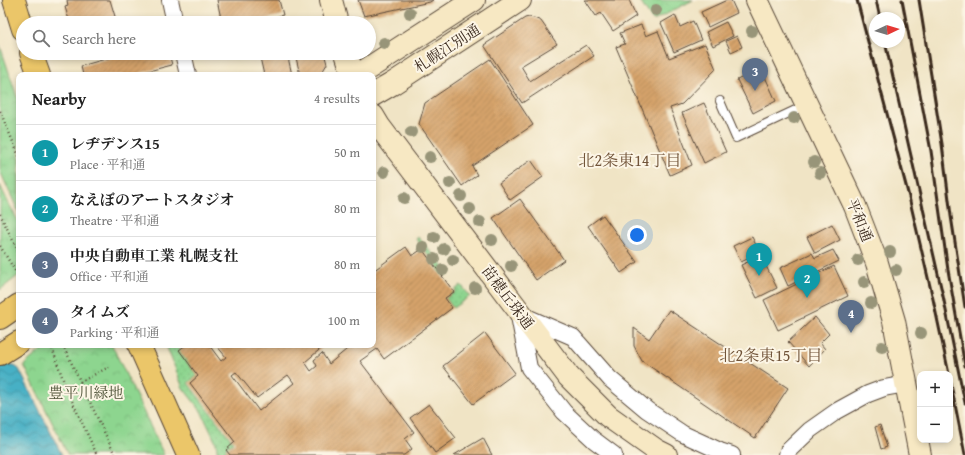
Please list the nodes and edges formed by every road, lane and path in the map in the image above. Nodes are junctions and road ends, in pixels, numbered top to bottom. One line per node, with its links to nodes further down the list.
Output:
1 (14, 0): 7 (highway)
2 (170, 0): 8 (street)
3 (331, 0): 9 (street)
4 (474, 0): 16 (street, 札幌江別通)
5 (520, 0): 17 (street, 札幌江別通)
6 (757, 0): 19 (street, 平和通)
7 (19, 16)
8 (173, 16)
9 (335, 16)
10 (34, 60): 13 (highway)
11 (185, 60): 14 (street)
12 (348, 60): 15 (street)
13 (38, 72)
14 (187, 72)
15 (352, 72)
16 (363, 72)
17 (376, 93)
18 (720, 101): 19 (lane)
19 (807, 104): 37 (street, 平和通)
20 (0, 111): 22 (path)
21 (376, 121): 28 (street, 苗穂丘珠通)
22 (16, 149)
23 (0, 214): 24 (path)
24 (16, 245)
25 (0, 246): 26 (path)
26 (16, 272)
27 (16, 307): 29 (highway)
28 (519, 312): 41 (street); 42 (street, 苗穂丘珠通); 43 (street)
29 (0, 318)
30 (16, 344): 34 (highway)
31 (52, 348): 38 (path)
32 (64, 348): 36 (path)
33 (140, 348): 40 (highway)
34 (0, 354)
35 (109, 367): 36 (path)
36 (80, 382): 39 (path)
37 (906, 384): 44 (street); 45 (street, 平和通)
38 (97, 455)
39 (115, 455)
40 (188, 455)
41 (614, 455)
42 (666, 455)
43 (732, 455)
44 (787, 455)
45 (920, 455)

